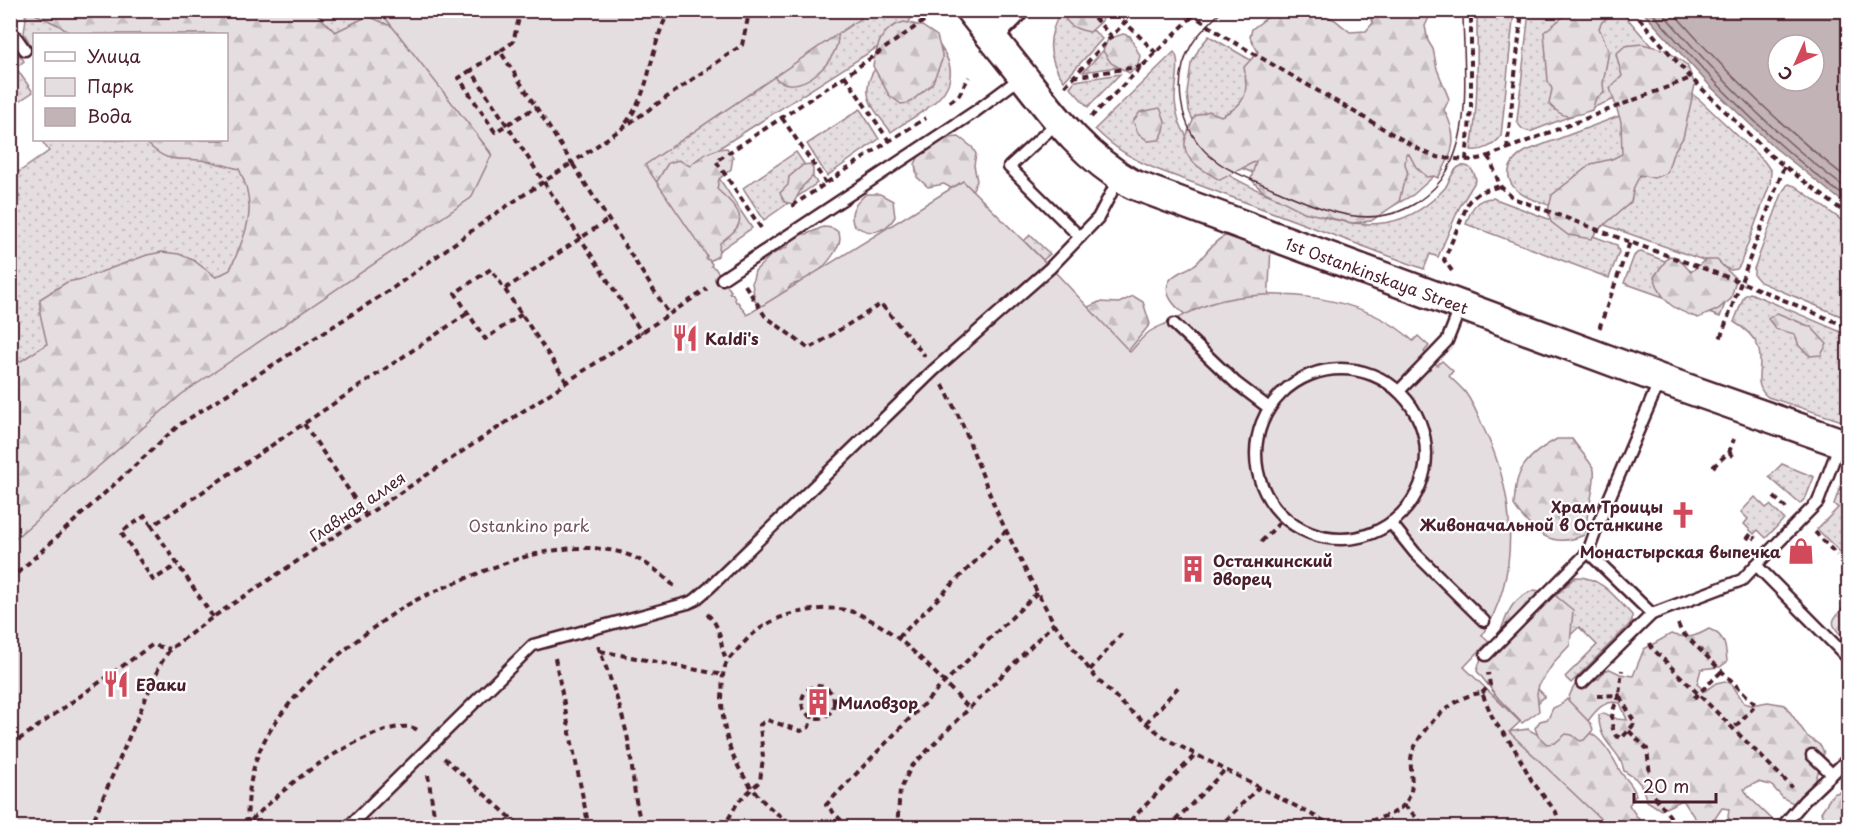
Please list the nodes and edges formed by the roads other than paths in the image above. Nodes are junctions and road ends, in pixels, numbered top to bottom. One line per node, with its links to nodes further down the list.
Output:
1 (970, 10): 4 (street, 1st Ostankinskaya Street)
2 (1013, 10): 4 (street)
3 (10, 34): 5 (lane)
4 (989, 34): 6 (street, 1st Ostankinskaya Street)
5 (25, 50)
6 (1023, 76): 7 (street, 1st Ostankinskaya Street); 10 (lane)
7 (1059, 121): 8 (street, 1st Ostankinskaya Street); 9 (lane)
8 (1119, 177): 9 (lane); 11 (street, 1st Ostankinskaya Street)
9 (1080, 237): 28 (lane)
10 (722, 279)
11 (1461, 306): 13 (street, 1st Ostankinskaya Street); 14 (lane)
12 (1174, 324): 15 (lane)
13 (1660, 379): 16 (street, 1st Ostankinskaya Street); 18 (lane)
14 (1399, 391): 15 (lane); 17 (lane)
15 (1269, 408): 17 (lane)
16 (1844, 444): 19 (lane)
17 (1391, 523): 21 (lane)
18 (1588, 552): 20 (lane); 22 (lane)
19 (1756, 566): 20 (lane); 23 (lane)
20 (1649, 618): 24 (lane)
21 (1484, 621)
22 (1486, 655)
23 (1848, 658)
24 (1582, 683)
25 (1812, 754): 27 (lane)
26 (1848, 759): 27 (lane)
27 (1832, 774): 29 (lane)
28 (347, 828)
29 (1781, 828)

